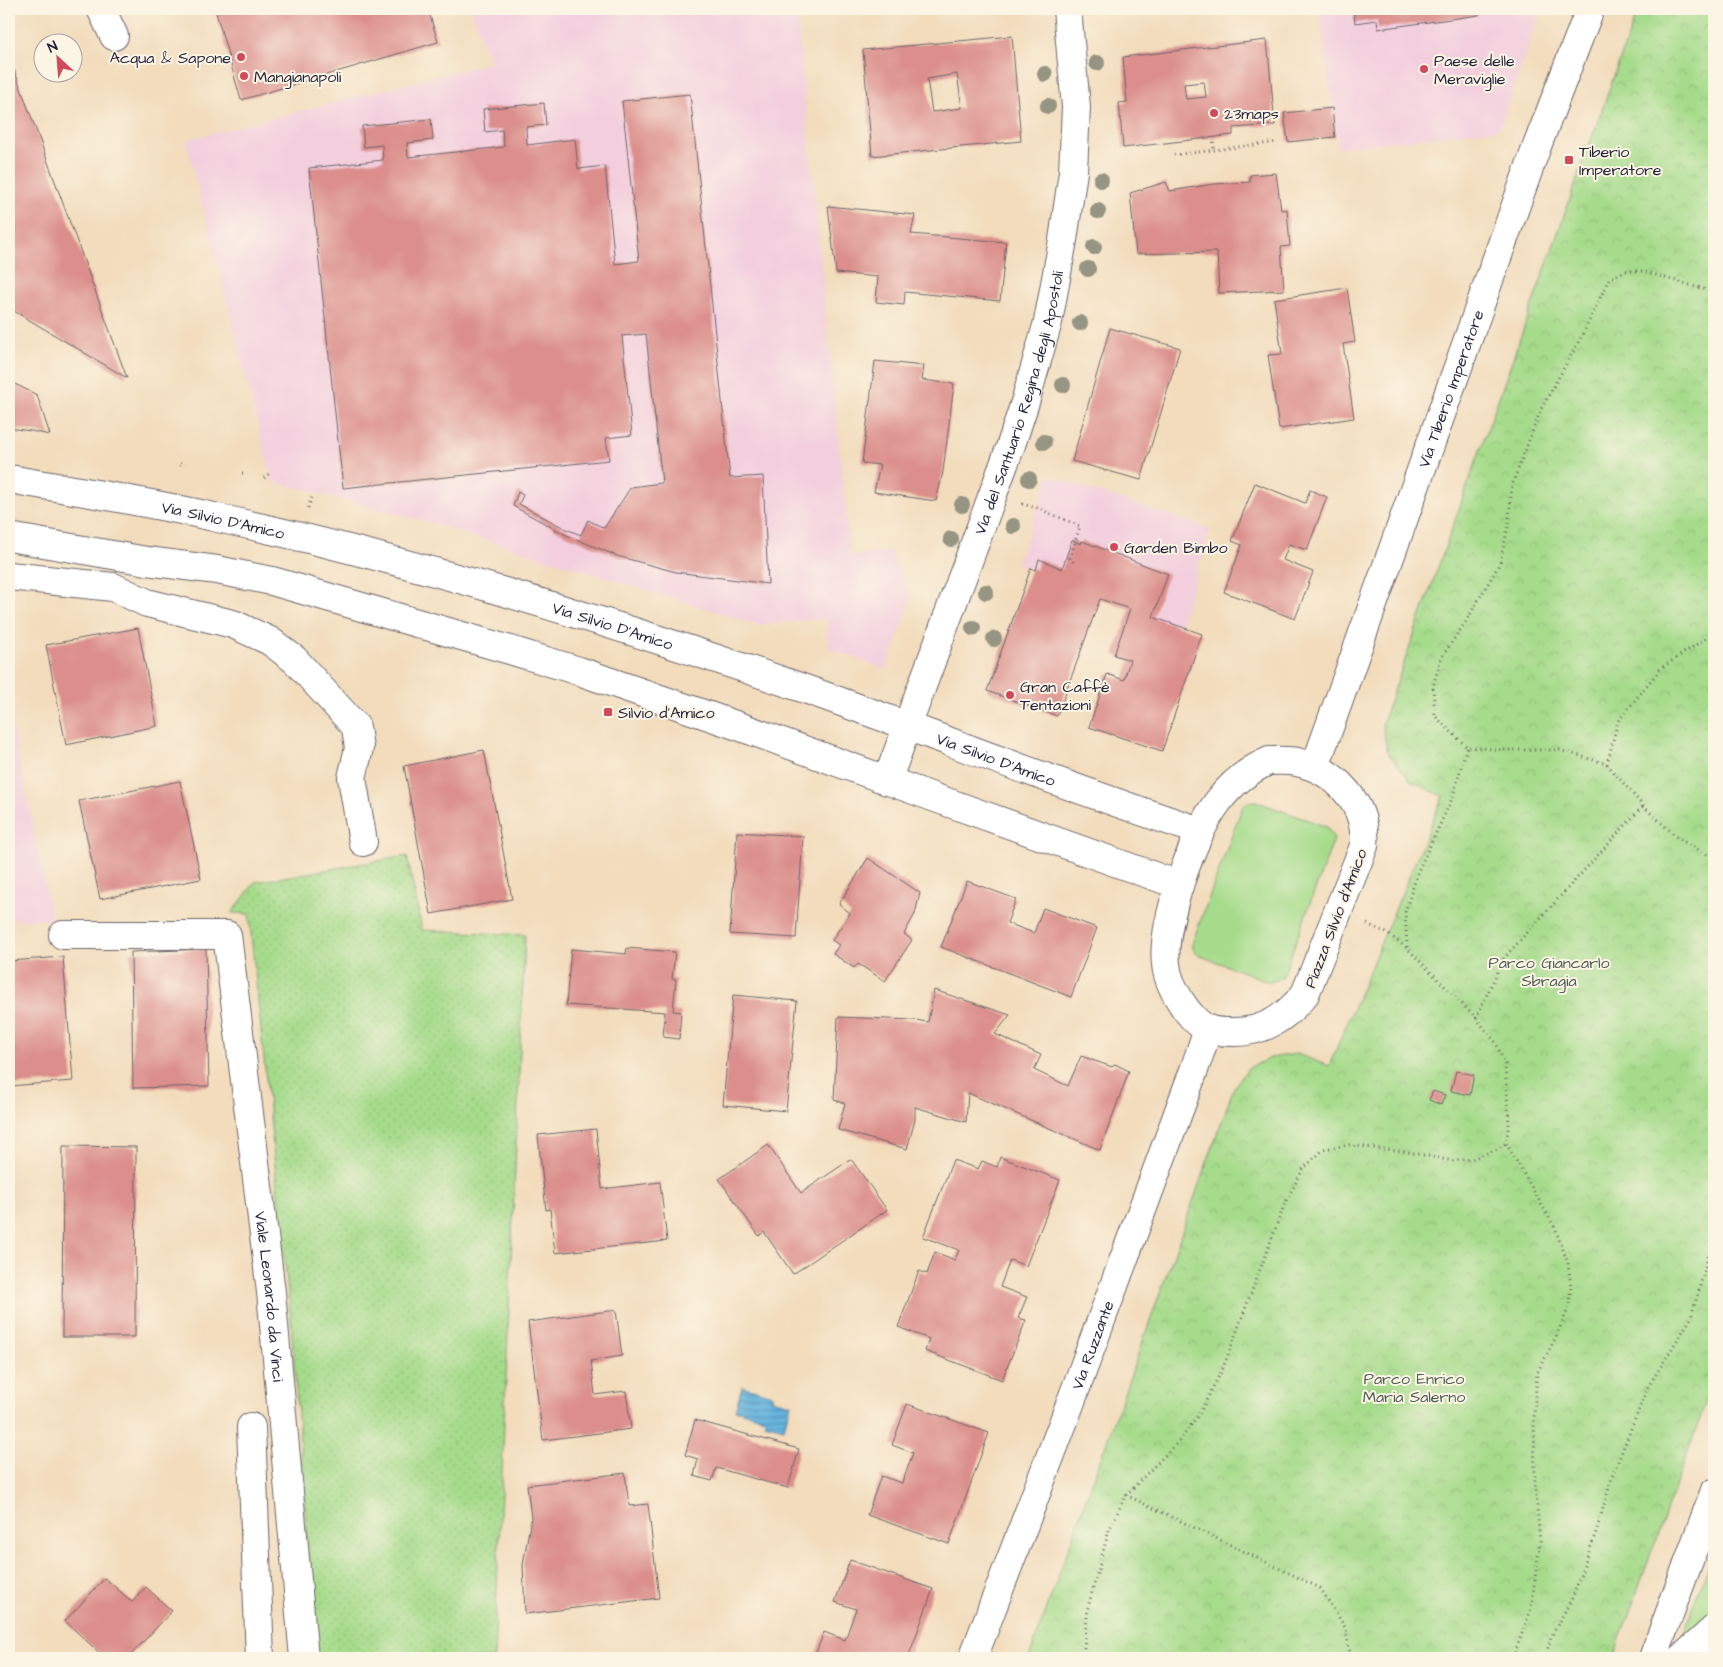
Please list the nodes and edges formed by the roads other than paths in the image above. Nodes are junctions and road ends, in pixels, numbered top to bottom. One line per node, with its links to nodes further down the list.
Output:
1 (101, 9): 2 (street)
2 (114, 9)
3 (1067, 9): 8 (street, Via del Santuario Regina degli Apostoli)
4 (1590, 9): 9 (street, Via Tiberio Imperatore)
5 (9, 479): 8 (street, Via Silvio D'Amico)
6 (9, 537): 10 (street)
7 (9, 576): 12 (street)
8 (906, 726): 10 (street, Via del Santuario Regina degli Apostoli); 11 (street, Via Silvio D'Amico)
9 (1315, 768): 11 (street, Piazza Silvio d'Amico); 15 (street, Piazza Silvio d'Amico)
10 (887, 781): 13 (street)
11 (1200, 831): 13 (street, Piazza Silvio d'Amico)
12 (363, 842)
13 (1179, 885): 15 (street, Piazza Silvio d'Amico)
14 (63, 935): 20 (street, Viale Leonardo da Vinci)
15 (1208, 1029): 21 (street, Via Ruzzante)
16 (250, 1427): 19 (street)
17 (1714, 1493): 22 (street)
18 (1714, 1629): 23 (street)
19 (260, 1658)
20 (304, 1658)
21 (973, 1658)
22 (1653, 1658)
23 (1682, 1658)

